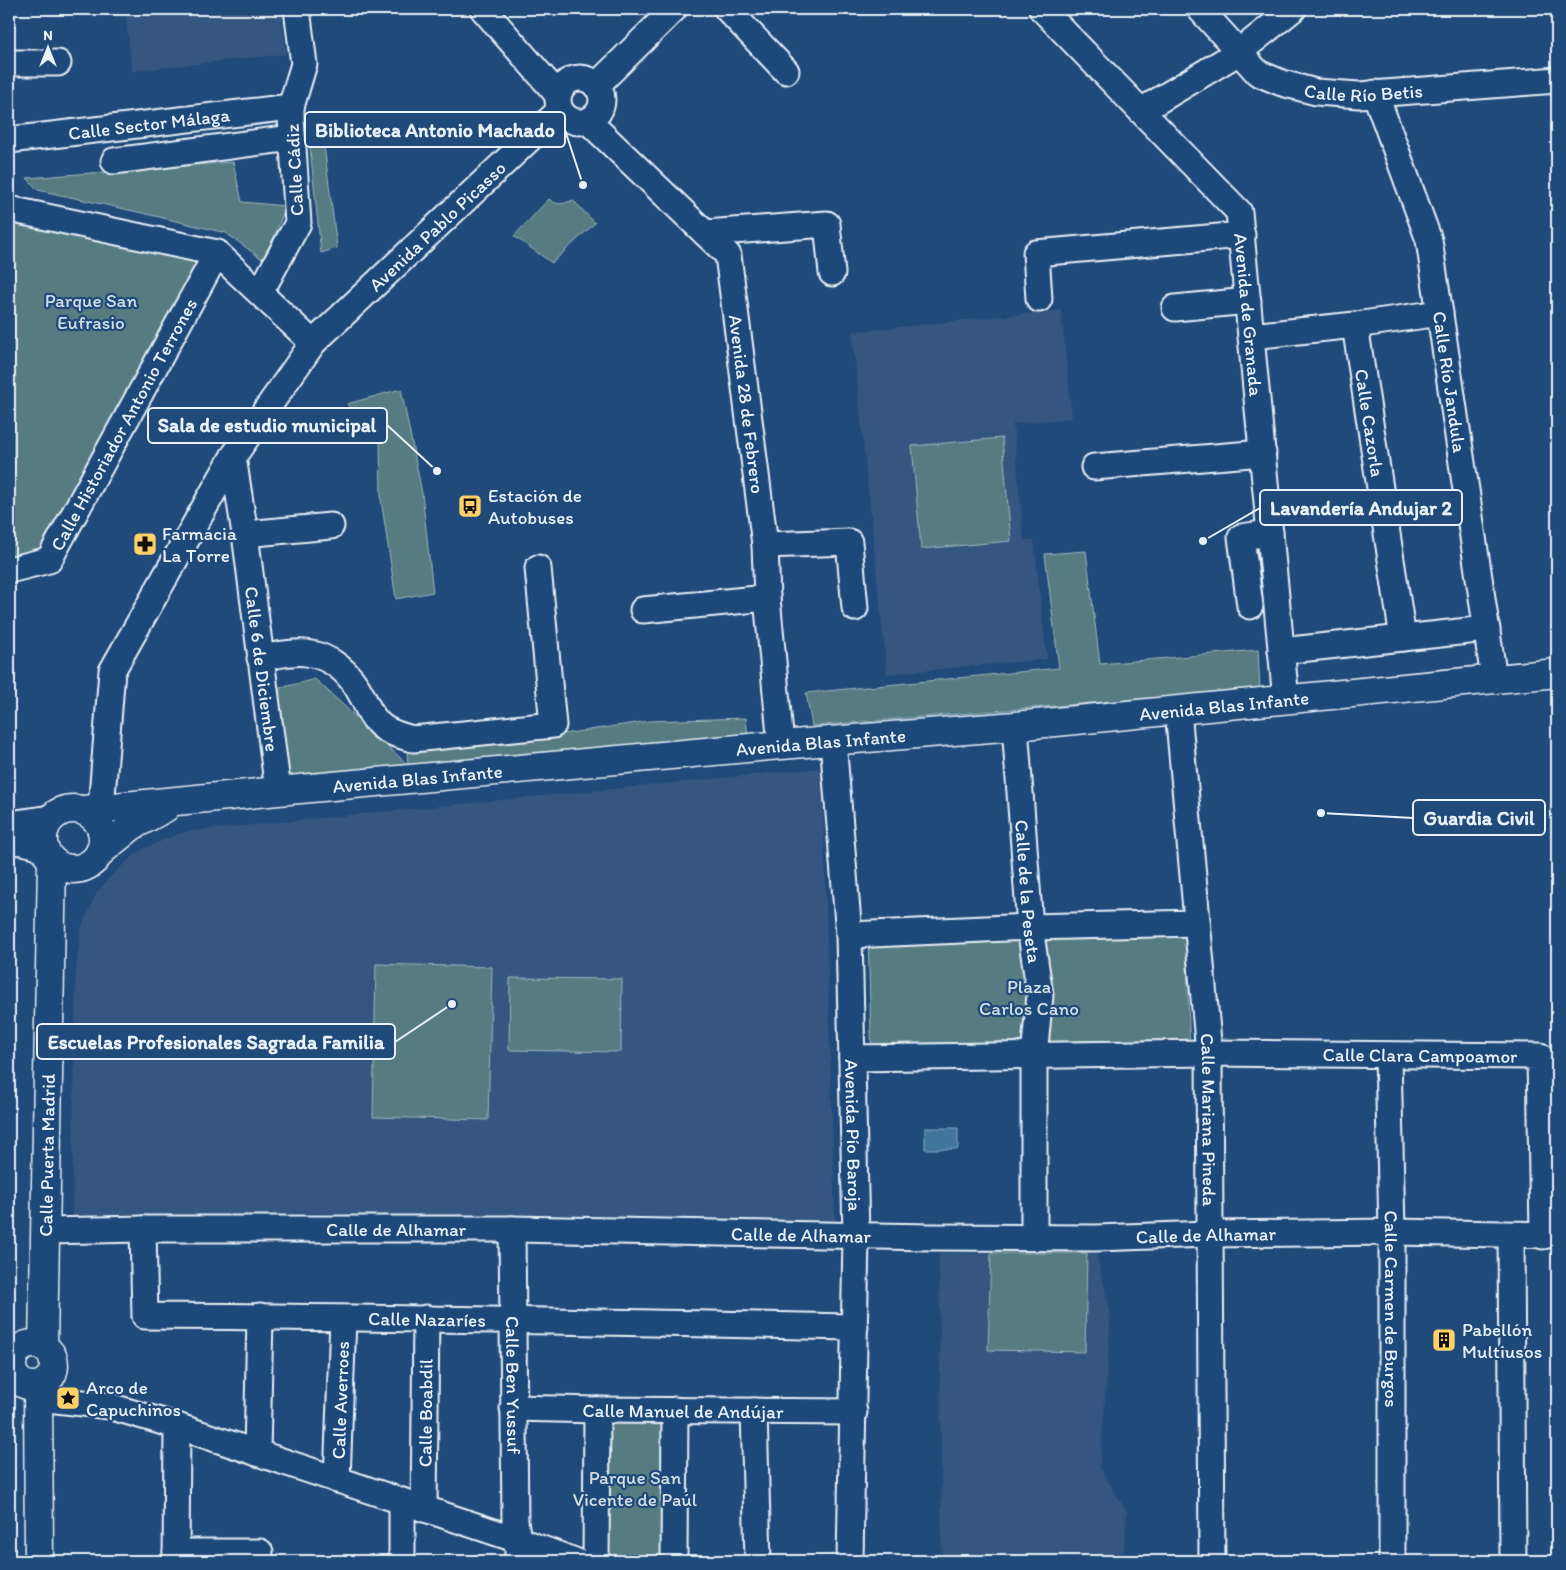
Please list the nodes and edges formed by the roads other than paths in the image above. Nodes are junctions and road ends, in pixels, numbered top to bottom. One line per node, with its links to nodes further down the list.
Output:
1 (283, 9): 9 (street)
2 (297, 9): 9 (street, Calle Cádiz)
3 (483, 9): 18 (street)
4 (674, 9): 15 (street)
5 (727, 9): 13 (street)
6 (1042, 9): 19 (street, Avenida de Granada)
7 (1200, 9): 10 (street, Calle Río Betis)
8 (1293, 9): 10 (street)
9 (301, 41): 17 (street, Calle Cádiz)
10 (1239, 52): 16 (street, Calle Río Betis); 19 (street)
11 (9, 63): 12 (street)
12 (58, 63)
13 (786, 72)
14 (1557, 80): 16 (street, Calle Río Betis)
15 (596, 86): 18 (street); 20 (street)
16 (1375, 93): 33 (street, Calle Río Jandula)
17 (291, 107): 21 (street, Calle Cádiz); 22 (street, Calle Sector Málaga)
18 (556, 107): 20 (street); 36 (street, Avenida Pablo Picasso)
19 (1141, 112): 26 (street, Avenida de Granada)
20 (588, 120): 25 (street, Avenida 28 de Febrero)
21 (292, 138): 23 (street); 29 (street, Calle Cádiz)
22 (9, 140)
23 (114, 161)
24 (9, 209): 27 (street)
25 (705, 233): 28 (street); 43 (street, Avenida 28 de Febrero)
26 (1242, 234): 30 (street); 31 (street, Avenida de Granada)
27 (217, 253): 29 (street); 45 (street, Calle Historiador Antonio Terrones)
28 (832, 273)
29 (260, 293): 36 (street)
30 (1040, 299)
31 (1248, 301): 32 (street); 35 (street, Avenida de Granada)
32 (1175, 308)
33 (1440, 313): 34 (street); 50 (street, Calle Río Jandula)
34 (1355, 325): 35 (street); 51 (street, Calle Cazorla)
35 (1251, 336): 37 (street, Avenida de Granada)
36 (313, 343): 38 (street, Avenida Pablo Picasso)
37 (1263, 453): 39 (street); 41 (street, Avenida de Granada)
38 (233, 457): 42 (street, Calle 6 de Diciembre); 63 (street, Avenida Pablo Picasso)
39 (1094, 467)
40 (331, 526): 42 (street)
41 (1270, 533): 47 (street); 52 (street, Avenida de Granada)
42 (245, 534): 53 (street, Calle 6 de Diciembre)
43 (765, 545): 46 (street, Avenida 28 de Febrero); 48 (street)
44 (538, 568): 53 (street)
45 (9, 570)
46 (767, 598): 49 (street); 60 (street, Avenida 28 de Febrero)
47 (1250, 606)
48 (855, 608)
49 (643, 610)
50 (1487, 629): 51 (street); 55 (street, Calle Río Jandula)
51 (1403, 638): 52 (street)
52 (1282, 651): 56 (street, Avenida de Granada)
53 (260, 658): 61 (street, Calle 6 de Diciembre)
54 (1557, 673): 55 (main road, Avenida Blas Infante)
55 (1494, 680): 56 (main road, Avenida Blas Infante)
56 (1286, 700): 57 (main road, Avenida Blas Infante)
57 (1178, 710): 58 (main road, Avenida Blas Infante); 69 (street, Calle Mariana Pineda)
58 (1015, 726): 59 (main road, Avenida Blas Infante); 70 (street, Calle de la Peseta)
59 (833, 741): 60 (main road, Avenida Blas Infante); 72 (street, Avenida Pío Baroja)
60 (781, 745): 61 (main road, Avenida Blas Infante)
61 (278, 791): 62 (main road, Avenida Blas Infante)
62 (178, 801): 63 (main road, Avenida Blas Infante); 68 (main road, Calle Puerta Madrid)
63 (92, 810): 64 (main road); 68 (main road)
64 (51, 818): 65 (street); 67 (main road)
65 (9, 823)
66 (9, 841): 67 (street)
67 (48, 854): 68 (main road); 71 (main road, Calle Puerta Madrid)
68 (92, 860): 71 (main road, Calle Puerta Madrid)
69 (1197, 923): 70 (street); 73 (street, Calle Mariana Pineda)
70 (1030, 927): 72 (street); 74 (street, Calle de la Peseta)
71 (52, 934): 79 (main road, Calle Puerta Madrid)
72 (849, 935): 76 (street, Avenida Pío Baroja)
73 (1210, 1053): 74 (street, Calle Clara Campoamor); 75 (street, Calle Clara Campoamor); 81 (street, Calle Mariana Pineda)
74 (1034, 1056): 76 (street, Calle Clara Campoamor); 85 (street, Calle de la Peseta)
75 (1388, 1056): 80 (street, Calle Carmen de Burgos); 84 (street, Calle Clara Campoamor)
76 (852, 1058): 83 (street, Avenida Pío Baroja)
77 (143, 1229): 78 (street, Calle de Alhamar); 79 (street, Calle de Alhamar); 86 (street, Calle Nazaríes)
78 (512, 1229): 83 (street, Calle de Alhamar); 89 (street, Calle Ben Yussuf)
79 (45, 1231): 91 (main road, Calle Puerta Madrid)
80 (1392, 1232): 81 (street, Calle de Alhamar); 82 (street, Calle de Alhamar); 114 (street, Calle Carmen de Burgos)
81 (1210, 1234): 85 (street, Calle de Alhamar); 113 (street, Calle Mariana Pineda)
82 (1511, 1235): 84 (street, Calle de Alhamar); 115 (street)
83 (856, 1236): 85 (street, Calle de Alhamar); 90 (street, Avenida Pío Baroja)
84 (1550, 1236)
85 (1034, 1237)
86 (260, 1316): 88 (street, Calle Nazaríes); 100 (street)
87 (426, 1318): 88 (street, Calle Nazaríes); 89 (street, Calle Nazaríes); 102 (street, Calle Boabdil)
88 (343, 1319): 101 (street, Calle Averroes)
89 (514, 1319): 90 (street, Calle Nazaríes); 94 (street, Calle Ben Yussuf)
90 (855, 1327): 98 (street, Avenida Pío Baroja)
91 (43, 1346): 92 (main road); 93 (main road)
92 (10, 1368): 93 (main road)
93 (38, 1392): 99 (street); 106 (main road)
94 (513, 1408): 95 (street, Calle Manuel de Andújar); 103 (street, Calle Ben Yussuf)
95 (597, 1410): 96 (street, Calle Manuel de Andújar); 109 (street)
96 (674, 1410): 97 (street, Calle Manuel de Andújar); 110 (street)
97 (754, 1411): 98 (street, Calle Manuel de Andújar); 111 (street)
98 (854, 1412): 112 (street, Avenida Pío Baroja)
99 (177, 1426): 100 (street); 105 (street)
100 (257, 1452): 101 (street)
101 (337, 1480): 102 (street)
102 (413, 1505): 103 (street); 107 (street, Calle Boabdil)
103 (518, 1550): 108 (street)
104 (260, 1552): 105 (street)
105 (176, 1556)
106 (39, 1561)
107 (402, 1561)
108 (575, 1561)
109 (596, 1561)
110 (674, 1561)
111 (758, 1561)
112 (850, 1561)
113 (1212, 1561)
114 (1392, 1561)
115 (1513, 1561)

